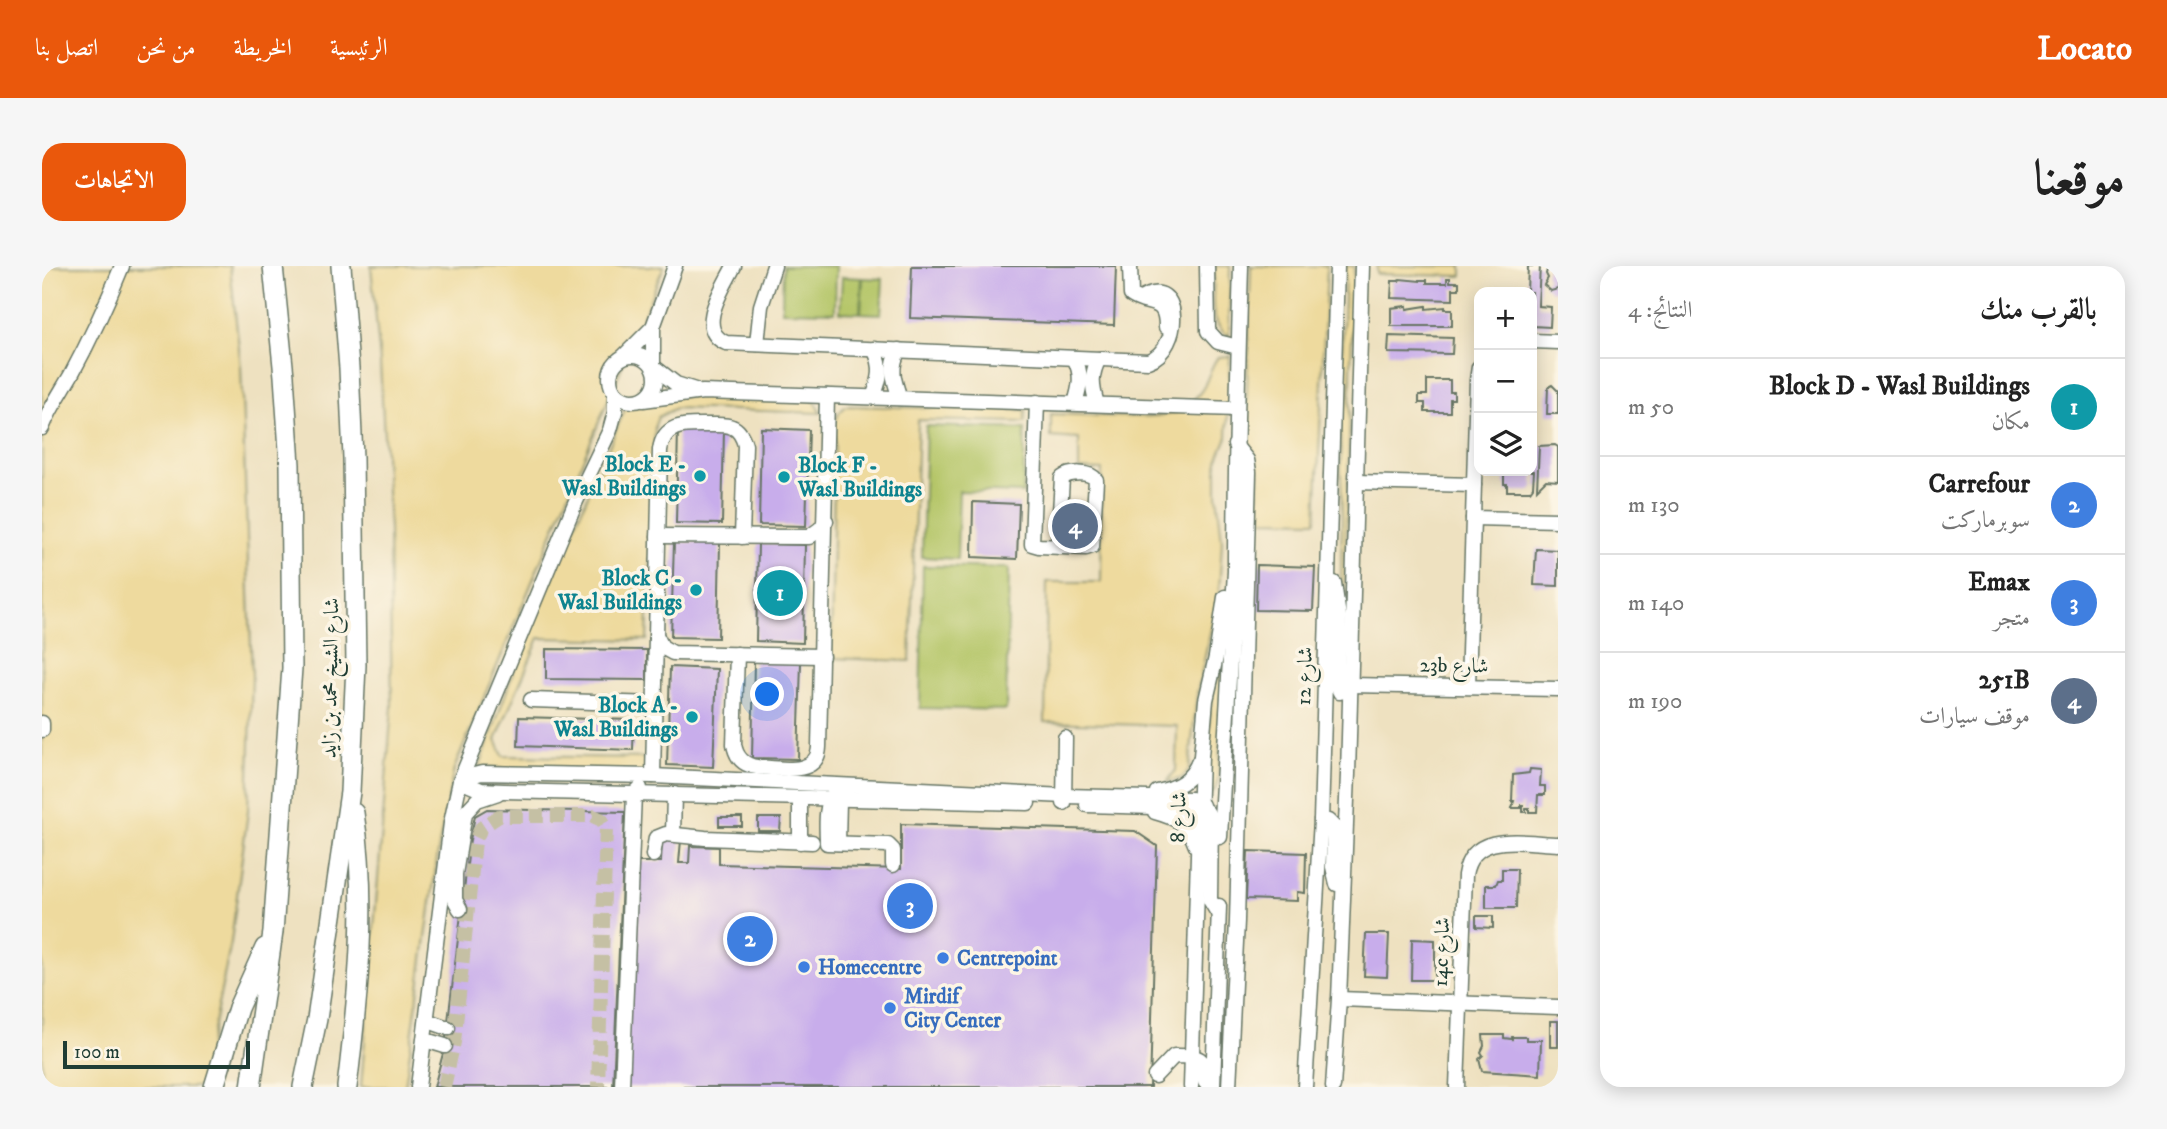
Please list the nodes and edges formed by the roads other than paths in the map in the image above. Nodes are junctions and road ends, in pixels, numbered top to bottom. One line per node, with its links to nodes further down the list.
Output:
1 (122, 266): 34 (street)
2 (273, 266): 83 (highway, شارع الشيخ محمد بن زايد)
3 (341, 266): 66 (highway, شارع الشيخ محمد بن زايد)
4 (675, 266): 12 (street)
5 (734, 266): 15 (street)
6 (774, 266): 15 (street)
7 (1130, 266): 21 (street)
8 (1207, 266): 16 (street)
9 (1241, 266): 16 (street, شارع 8)
10 (1336, 266): 47 (street, شارع 12)
11 (1362, 266): 36 (street)
12 (653, 327): 19 (street); 22 (street)
13 (1537, 341): 14 (street)
14 (1558, 342)
15 (757, 344): 17 (street)
16 (1238, 347): 32 (street, شارع 8)
17 (874, 349): 18 (street); 26 (street)
18 (898, 350): 20 (street); 27 (street)
19 (623, 357): 22 (street); 24 (street)
20 (1074, 358): 21 (street); 30 (street)
21 (1099, 359): 31 (street)
22 (653, 367): 23 (street); 28 (street)
23 (703, 392): 25 (street); 28 (street)
24 (615, 394): 28 (street); 61 (street)
25 (827, 396): 26 (street); 40 (street)
26 (873, 397): 27 (street)
27 (900, 398): 29 (street)
28 (643, 400)
29 (1037, 402): 30 (street); 44 (street)
30 (1075, 403): 31 (street)
31 (1097, 404): 32 (street)
32 (1237, 409): 35 (street, شارع 8)
33 (1476, 413): 37 (street)
34 (42, 428)
35 (1235, 445): 45 (street, شارع 8); 101 (street)
36 (1356, 482): 37 (street); 52 (street)
37 (1474, 485): 38 (street)
38 (1473, 518): 39 (street); 51 (street)
39 (1558, 520)
40 (826, 521): 43 (street); 46 (street)
41 (658, 536): 42 (street); 42 (street); 48 (street)
42 (742, 537): 43 (street)
43 (809, 537): 46 (street)
44 (1058, 547): 44 (street)
45 (1233, 551): 59 (street, شارع 8); 64 (street, شارع 8)
46 (825, 554): 50 (street)
47 (1329, 569): 52 (street); 74 (street, شارع 12)
48 (657, 636): 49 (street); 55 (street)
49 (737, 654): 50 (street); 50 (street)
50 (822, 656)
51 (1468, 686): 52 (street, 23b شارع); 53 (street, 23b شارع)
52 (1350, 687): 80 (street)
53 (1558, 689)
54 (531, 701): 55 (street)
55 (655, 704): 60 (street)
56 (42, 723): 57 (street)
57 (42, 730)
58 (1065, 738): 71 (street)
59 (1201, 756): 72 (street); 73 (street, شارع 8)
60 (653, 776): 61 (street); 62 (street)
61 (461, 779): 65 (street); 87 (street)
62 (752, 781): 63 (street); 67 (street)
63 (915, 787): 70 (street); 71 (street)
64 (1222, 790): 73 (street); 82 (street, شارع 8)
65 (504, 791): 67 (street); 81 (street)
66 (350, 792): 95 (highway, شارع الشيخ محمد بن زايد); 96 (highway)
67 (635, 794): 68 (street); 98 (street)
68 (674, 794): 69 (street); 75 (street)
69 (800, 799): 70 (street); 75 (street)
70 (835, 799): 71 (street); 79 (street)
71 (1065, 799): 72 (street)
72 (1135, 802): 73 (street); 77 (street)
73 (1200, 806): 77 (street, شارع 8); 82 (street)
74 (1321, 820): 80 (street); 102 (street, شارع 12)
75 (673, 834): 78 (street)
76 (1558, 844): 85 (street, 14c شارع)
77 (1198, 854): 91 (street, شارع 8)
78 (653, 855)
79 (893, 865)
80 (1342, 895): 84 (street)
81 (460, 909)
82 (1219, 913): 100 (street, شارع 8)
83 (273, 932): 93 (highway); 94 (highway, شارع الشيخ محمد بن زايد)
84 (1339, 999): 85 (street); 103 (street)
85 (1461, 1004): 86 (street); 104 (street, 14c شارع)
86 (1558, 1007)
87 (428, 1021): 88 (street); 89 (street)
88 (448, 1028)
89 (425, 1040): 90 (street); 97 (street)
90 (445, 1046)
91 (1192, 1056): 92 (street, شارع 8); 92 (street); 99 (street)
92 (1192, 1082)
93 (214, 1087)
94 (251, 1087)
95 (303, 1087)
96 (347, 1087)
97 (418, 1087)
98 (622, 1087)
99 (1205, 1087)
100 (1213, 1087)
101 (1229, 1087)
102 (1306, 1087)
103 (1333, 1087)
104 (1457, 1087)

